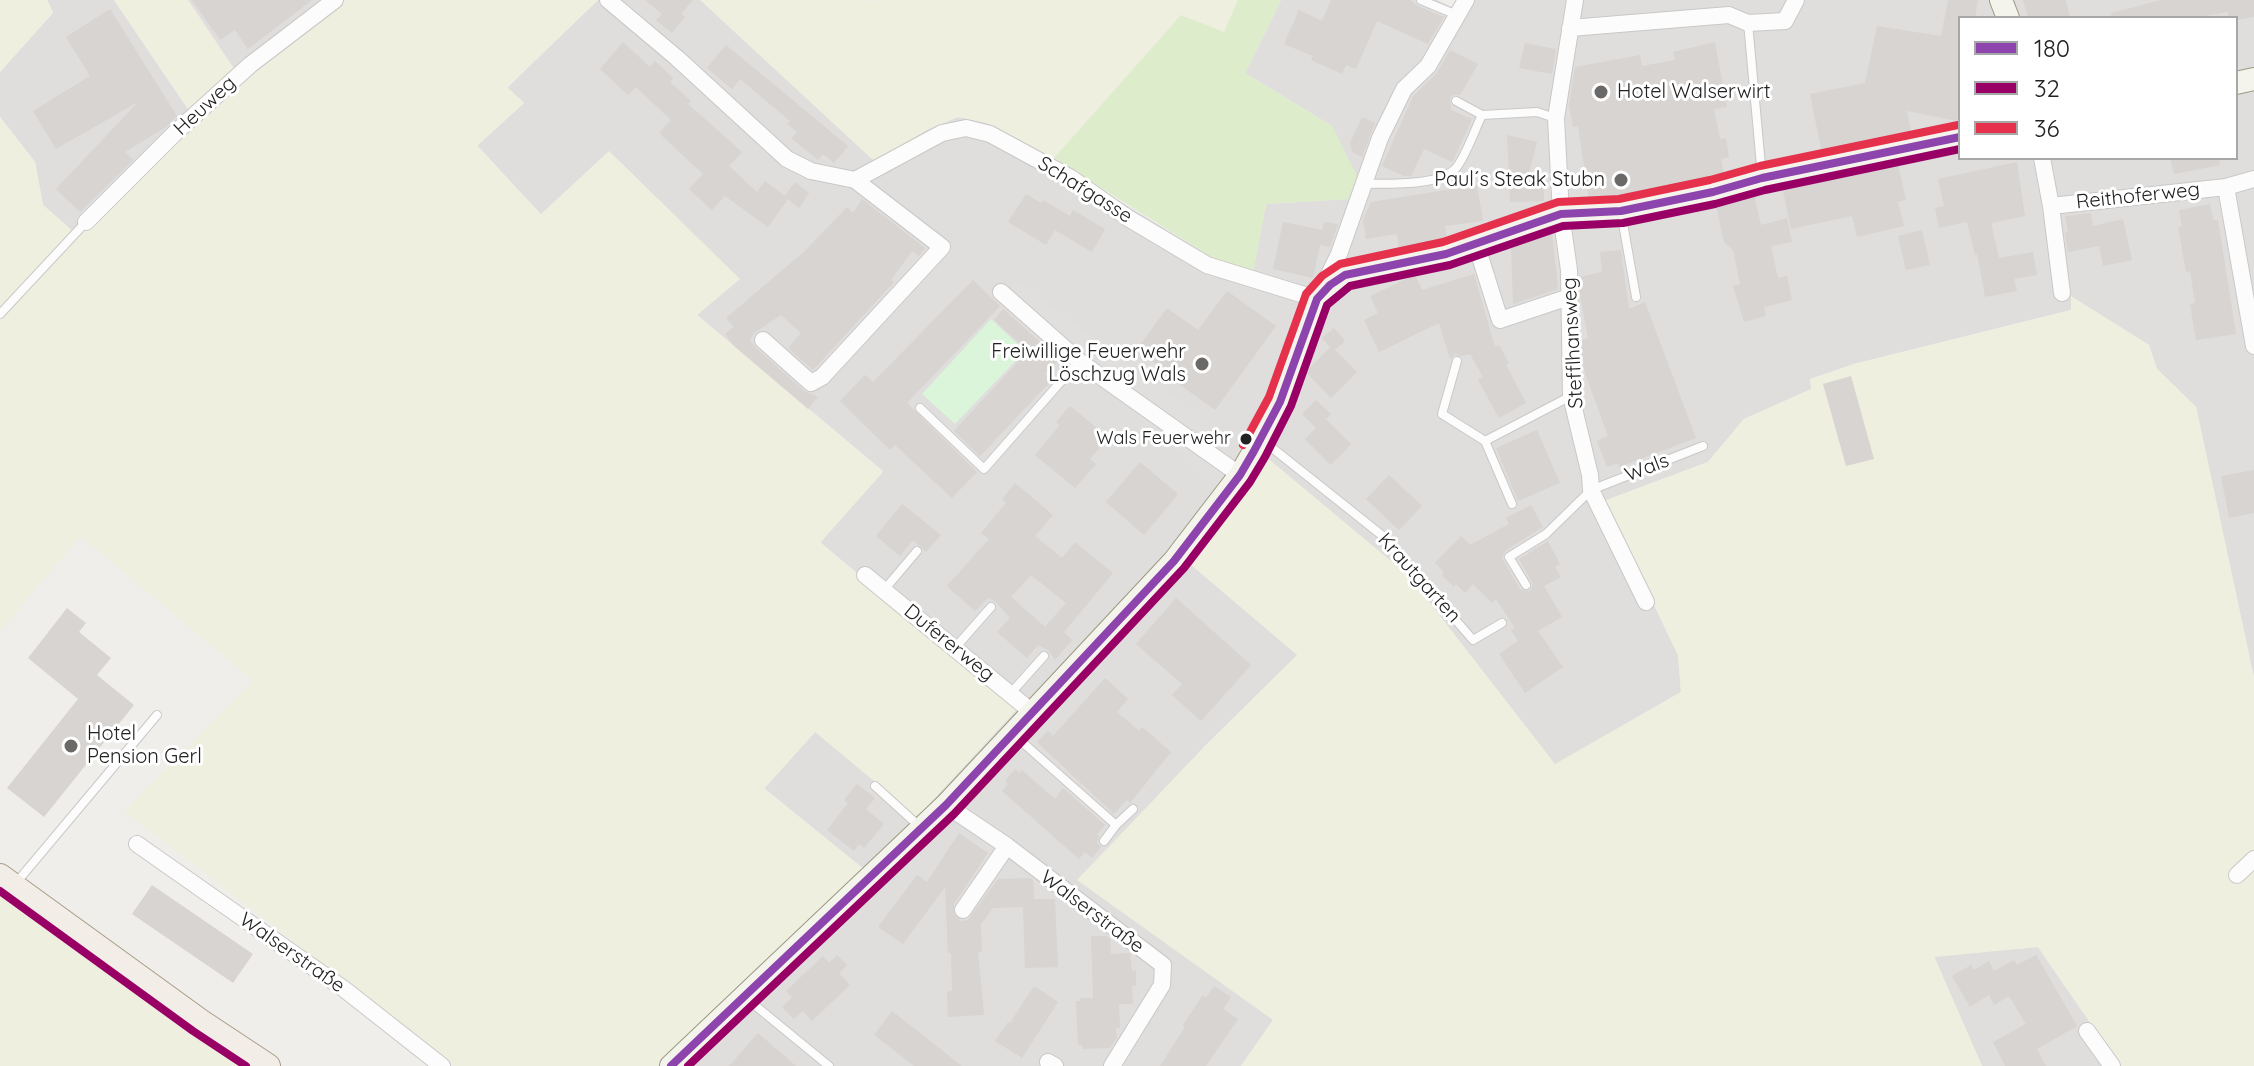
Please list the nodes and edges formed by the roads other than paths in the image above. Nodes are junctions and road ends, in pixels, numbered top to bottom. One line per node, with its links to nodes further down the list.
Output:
1 (335, 0): 23 (street, Heuweg)
2 (608, 0): 17 (street)
3 (1421, 0): 7 (lane)
4 (1466, 0): 7 (street)
5 (1575, 0): 9 (street, Stefflhansweg)
6 (1796, 0): 8 (street)
7 (1457, 15): 18 (street)
8 (1748, 23): 9 (street); 15 (lane)
9 (1570, 28): 12 (street, Stefflhansweg)
10 (1456, 101): 11 (lane)
11 (1482, 115): 12 (lane); 18 (lane)
12 (1556, 118): 22 (street, Stefflhansweg)
13 (1958, 137): 15 (street)
14 (2042, 160): 20 (street, Reithoferweg)
15 (1762, 178): 21 (street)
16 (2254, 179): 19 (street, Reithoferweg)
17 (855, 180): 29 (street, Schafgasse); 31 (street)
18 (1362, 184): 29 (street)
19 (2226, 187): 20 (street, Reithoferweg); 32 (street, Reithoferweg)
20 (2051, 206): 26 (street, Reithoferweg)
21 (1621, 211): 22 (street); 28 (lane)
22 (1561, 214): 24 (street); 27 (street, Stefflhansweg)
23 (86, 222): 30 (lane)
24 (1476, 244): 27 (street); 29 (street)
25 (1001, 292): 33 (street)
26 (2062, 293)
27 (1569, 297): 35 (street, Stefflhansweg)
28 (1636, 297)
29 (1317, 299): 37 (street)
30 (0, 314)
31 (763, 340)
32 (2254, 346)
33 (1079, 361): 36 (lane); 40 (street)
34 (1457, 361): 38 (lane)
35 (1571, 396): 38 (lane); 41 (street, Stefflhansweg)
36 (920, 408)
37 (1260, 439): 40 (street); 49 (lane, Krautgarten)
38 (1485, 441): 42 (lane)
39 (1703, 446): 41 (lane, Wals)
40 (1240, 475): 53 (street)
41 (1591, 490): 45 (lane); 47 (street, Stefflhansweg)
42 (1512, 504)
43 (917, 551): 46 (lane)
44 (865, 575): 46 (street, Dufererweg)
45 (1526, 585)
46 (884, 590): 50 (street, Dufererweg)
47 (1646, 602)
48 (991, 607): 50 (lane)
49 (1502, 623)
50 (955, 648): 52 (street, Dufererweg)
51 (1044, 656): 52 (lane)
52 (1010, 694): 53 (street, Dufererweg)
53 (1032, 712): 55 (street)
54 (157, 715): 66 (lane)
55 (1013, 733): 57 (street); 59 (lane)
56 (875, 786): 60 (lane)
57 (946, 805): 60 (street); 63 (street, Walserstraße)
58 (1133, 809): 59 (lane)
59 (1116, 825): 61 (lane)
60 (921, 828): 68 (street)
61 (1104, 841)
62 (137, 844): 71 (street, Walserstraße)
63 (1007, 846): 67 (street); 74 (street, Walserstraße)
64 (2254, 859): 65 (street)
65 (2237, 875)
66 (7, 881): 70 (main road)
67 (963, 910)
68 (745, 997): 72 (street); 73 (lane)
69 (2087, 1031): 75 (street)
70 (268, 1066)
71 (442, 1066)
72 (671, 1066)
73 (829, 1066)
74 (1112, 1066)
75 (2112, 1066)

